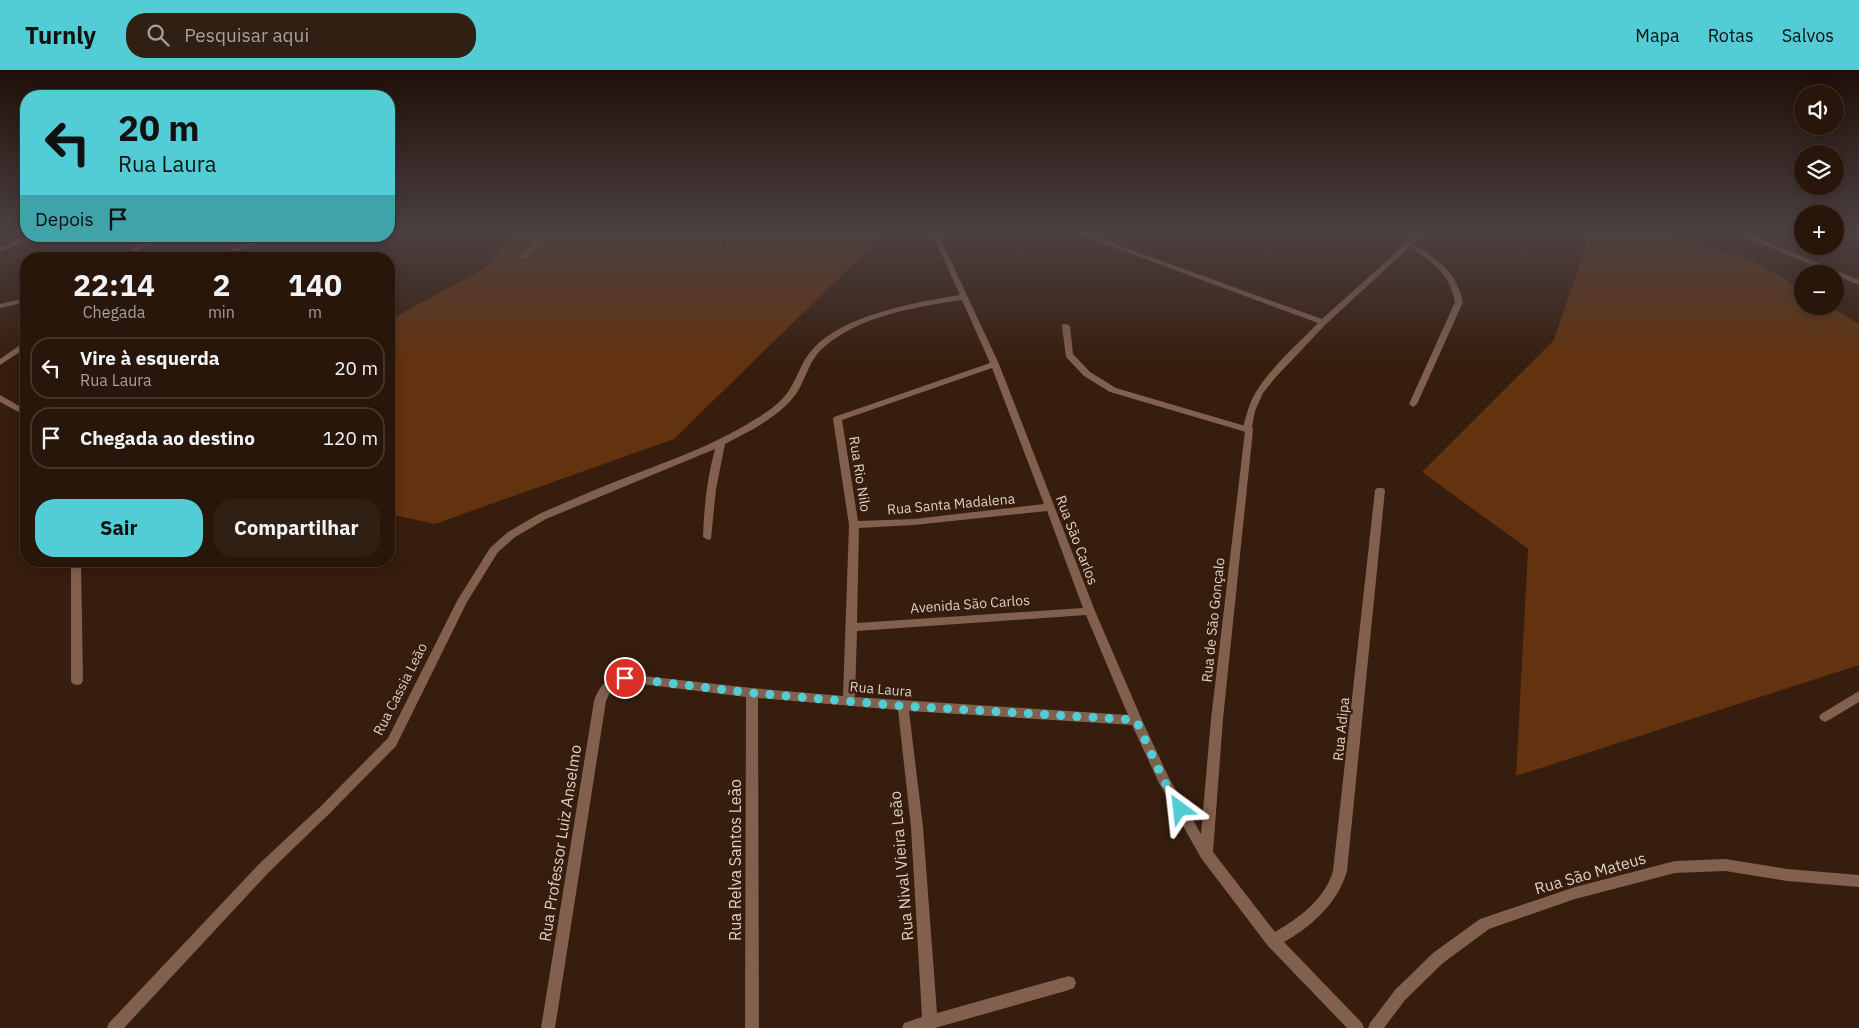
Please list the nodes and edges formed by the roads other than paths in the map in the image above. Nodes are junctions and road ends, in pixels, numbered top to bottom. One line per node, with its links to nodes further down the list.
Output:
1 (954, 276): 7 (street, Rua São Carlos)
2 (1196, 276): 10 (street)
3 (1375, 276): 10 (street, Rua de São Gonçalo)
4 (1450, 276): 16 (street)
5 (1842, 276): 6 (street)
6 (1859, 283)
7 (964, 297): 14 (street, Rua São Carlos); 19 (street, Rua Cassia Leão)
8 (20, 301): 9 (street)
9 (0, 306)
10 (1323, 322): 18 (street, Rua de São Gonçalo)
11 (1066, 326): 18 (street)
12 (20, 349): 13 (street)
13 (0, 363)
14 (995, 364): 21 (street, Rua São Carlos); 22 (street, Rua Rio Nilo)
15 (0, 398): 17 (street)
16 (1413, 404)
17 (20, 410)
18 (1249, 430): 35 (street, Rua de São Gonçalo)
19 (721, 443): 23 (street); 40 (street, Rua Cassia Leão)
20 (1380, 490): 37 (street, Rua Adipa)
21 (1050, 507): 22 (street, Rua Santa Madalena); 25 (street, Rua São Carlos)
22 (854, 525): 26 (street, Rua Rio Nilo)
23 (708, 537)
24 (76, 567): 28 (street)
25 (1090, 611): 26 (street, Avenida São Carlos); 34 (street, Rua São Carlos)
26 (852, 627): 31 (street, Rua Rio Nilo)
27 (625, 678): 29 (street, Rua Laura); 41 (street, Rua Professor Luiz Anselmo)
28 (77, 681)
29 (752, 693): 31 (street, Rua Laura); 42 (street, Rua Relva Santos Leão)
30 (1859, 696): 33 (street)
31 (849, 701): 32 (street, Rua Laura)
32 (903, 706): 34 (street, Rua Laura); 39 (street, Rua Nival Vieira Leão)
33 (1825, 717)
34 (1136, 720): 35 (street, Rua São Carlos)
35 (1206, 854): 37 (street)
36 (1859, 881): 45 (street, Rua São Mateus)
37 (1273, 941): 44 (street)
38 (1069, 983): 39 (street)
39 (930, 1022): 43 (street)
40 (114, 1028)
41 (548, 1028)
42 (752, 1028)
43 (909, 1028)
44 (1357, 1028)
45 (1375, 1028)

